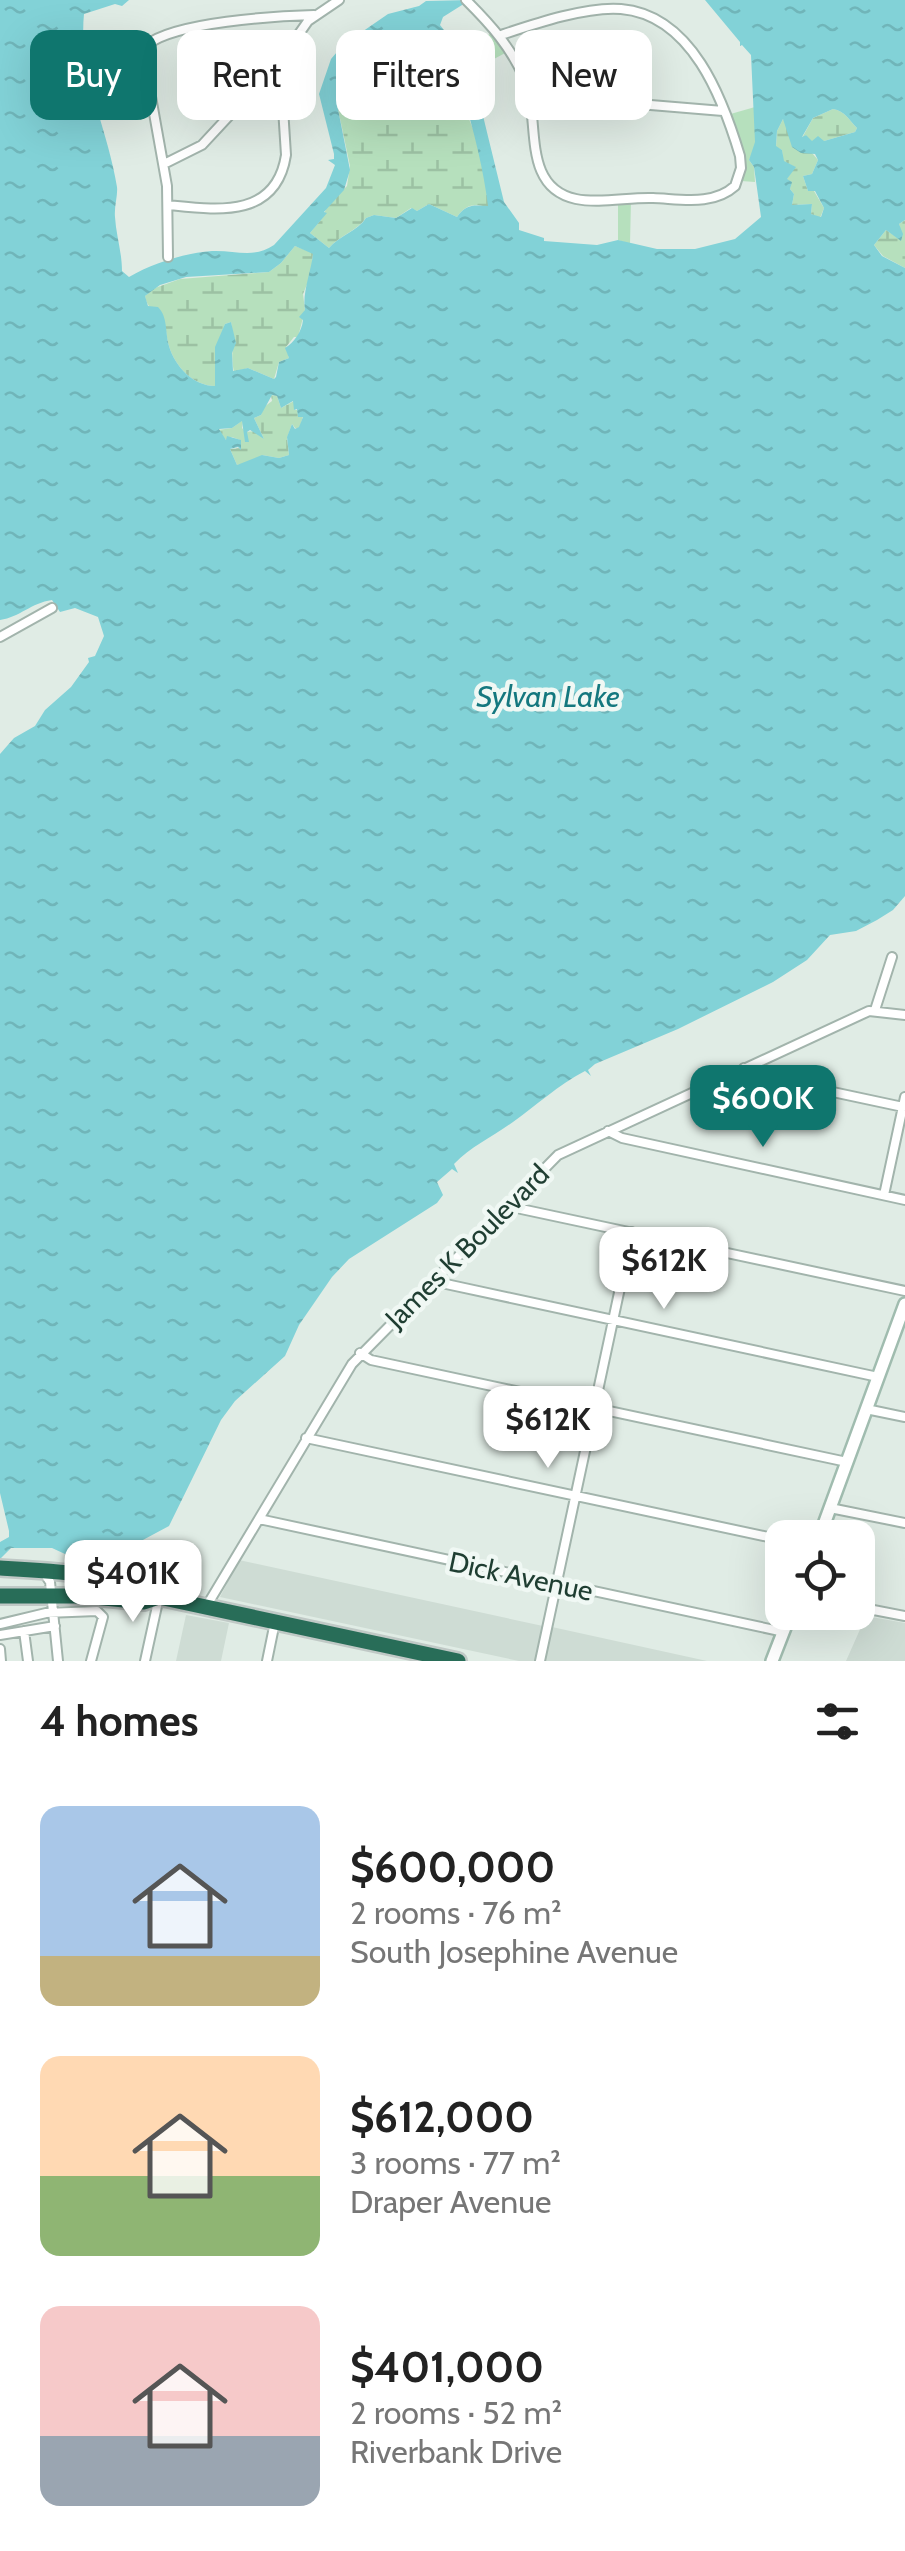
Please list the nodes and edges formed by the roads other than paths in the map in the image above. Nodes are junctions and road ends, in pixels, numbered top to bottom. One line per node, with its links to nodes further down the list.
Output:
1 (339, 0): 3 (street)
2 (468, 2): 5 (street)
3 (314, 15): 4 (street); 12 (street)
4 (303, 30)
5 (501, 35): 6 (street); 8 (street)
6 (515, 64)
7 (652, 105): 8 (street)
8 (723, 111): 11 (street)
9 (225, 120): 12 (street)
10 (284, 120): 13 (street)
11 (532, 120)
12 (164, 164): 13 (street)
13 (168, 205): 14 (street)
14 (168, 257)
15 (52, 608): 16 (street)
16 (0, 637)
17 (892, 957): 18 (street)
18 (875, 1010): 19 (street); 20 (street, James K Boulevard)
19 (905, 1016)
20 (744, 1068): 21 (street); 22 (street, James K Boulevard)
21 (904, 1102): 23 (street)
22 (607, 1131): 23 (street); 25 (street, James K Boulevard)
23 (884, 1195): 24 (street)
24 (905, 1200)
25 (510, 1202): 26 (street); 27 (street, James K Boulevard)
26 (632, 1232): 28 (street); 30 (street)
27 (435, 1278): 30 (street); 31 (street, James K Boulevard)
28 (905, 1291)
29 (904, 1308): 32 (street)
30 (613, 1320): 32 (street); 33 (street)
31 (360, 1353): 33 (street); 36 (street, James K Boulevard)
32 (878, 1377): 34 (street)
33 (594, 1408): 37 (street); 38 (street)
34 (866, 1409): 35 (street); 37 (street)
35 (905, 1417)
36 (306, 1438): 38 (street); 40 (street, James K Boulevard)
37 (847, 1462): 39 (street)
38 (576, 1496): 43 (street); 46 (street)
39 (830, 1508): 41 (street); 42 (street)
40 (259, 1519): 46 (street, Dick Avenue); 50 (street, James K Boulevard)
41 (826, 1520)
42 (905, 1523)
43 (765, 1536)
44 (0, 1568): 45 (highway)
45 (42, 1571): 47 (street); 49 (highway)
46 (556, 1583): 58 (street, Dick Avenue); 68 (street)
47 (52, 1595): 48 (highway); 49 (highway); 52 (street)
48 (0, 1596)
49 (159, 1598): 50 (highway); 65 (street)
50 (206, 1607): 54 (highway)
51 (875, 1610): 53 (street)
52 (54, 1612): 55 (street); 56 (street); 64 (street)
53 (905, 1616)
54 (275, 1622): 66 (street); 67 (highway)
55 (0, 1624)
56 (55, 1626): 57 (street); 63 (street)
57 (24, 1631): 59 (street); 62 (street)
58 (784, 1632): 69 (street)
59 (0, 1635)
60 (0, 1649): 61 (street)
61 (2, 1661)
62 (28, 1661)
63 (58, 1661)
64 (91, 1661)
65 (145, 1661)
66 (267, 1661)
67 (458, 1661)
68 (540, 1661)
69 (772, 1661)

